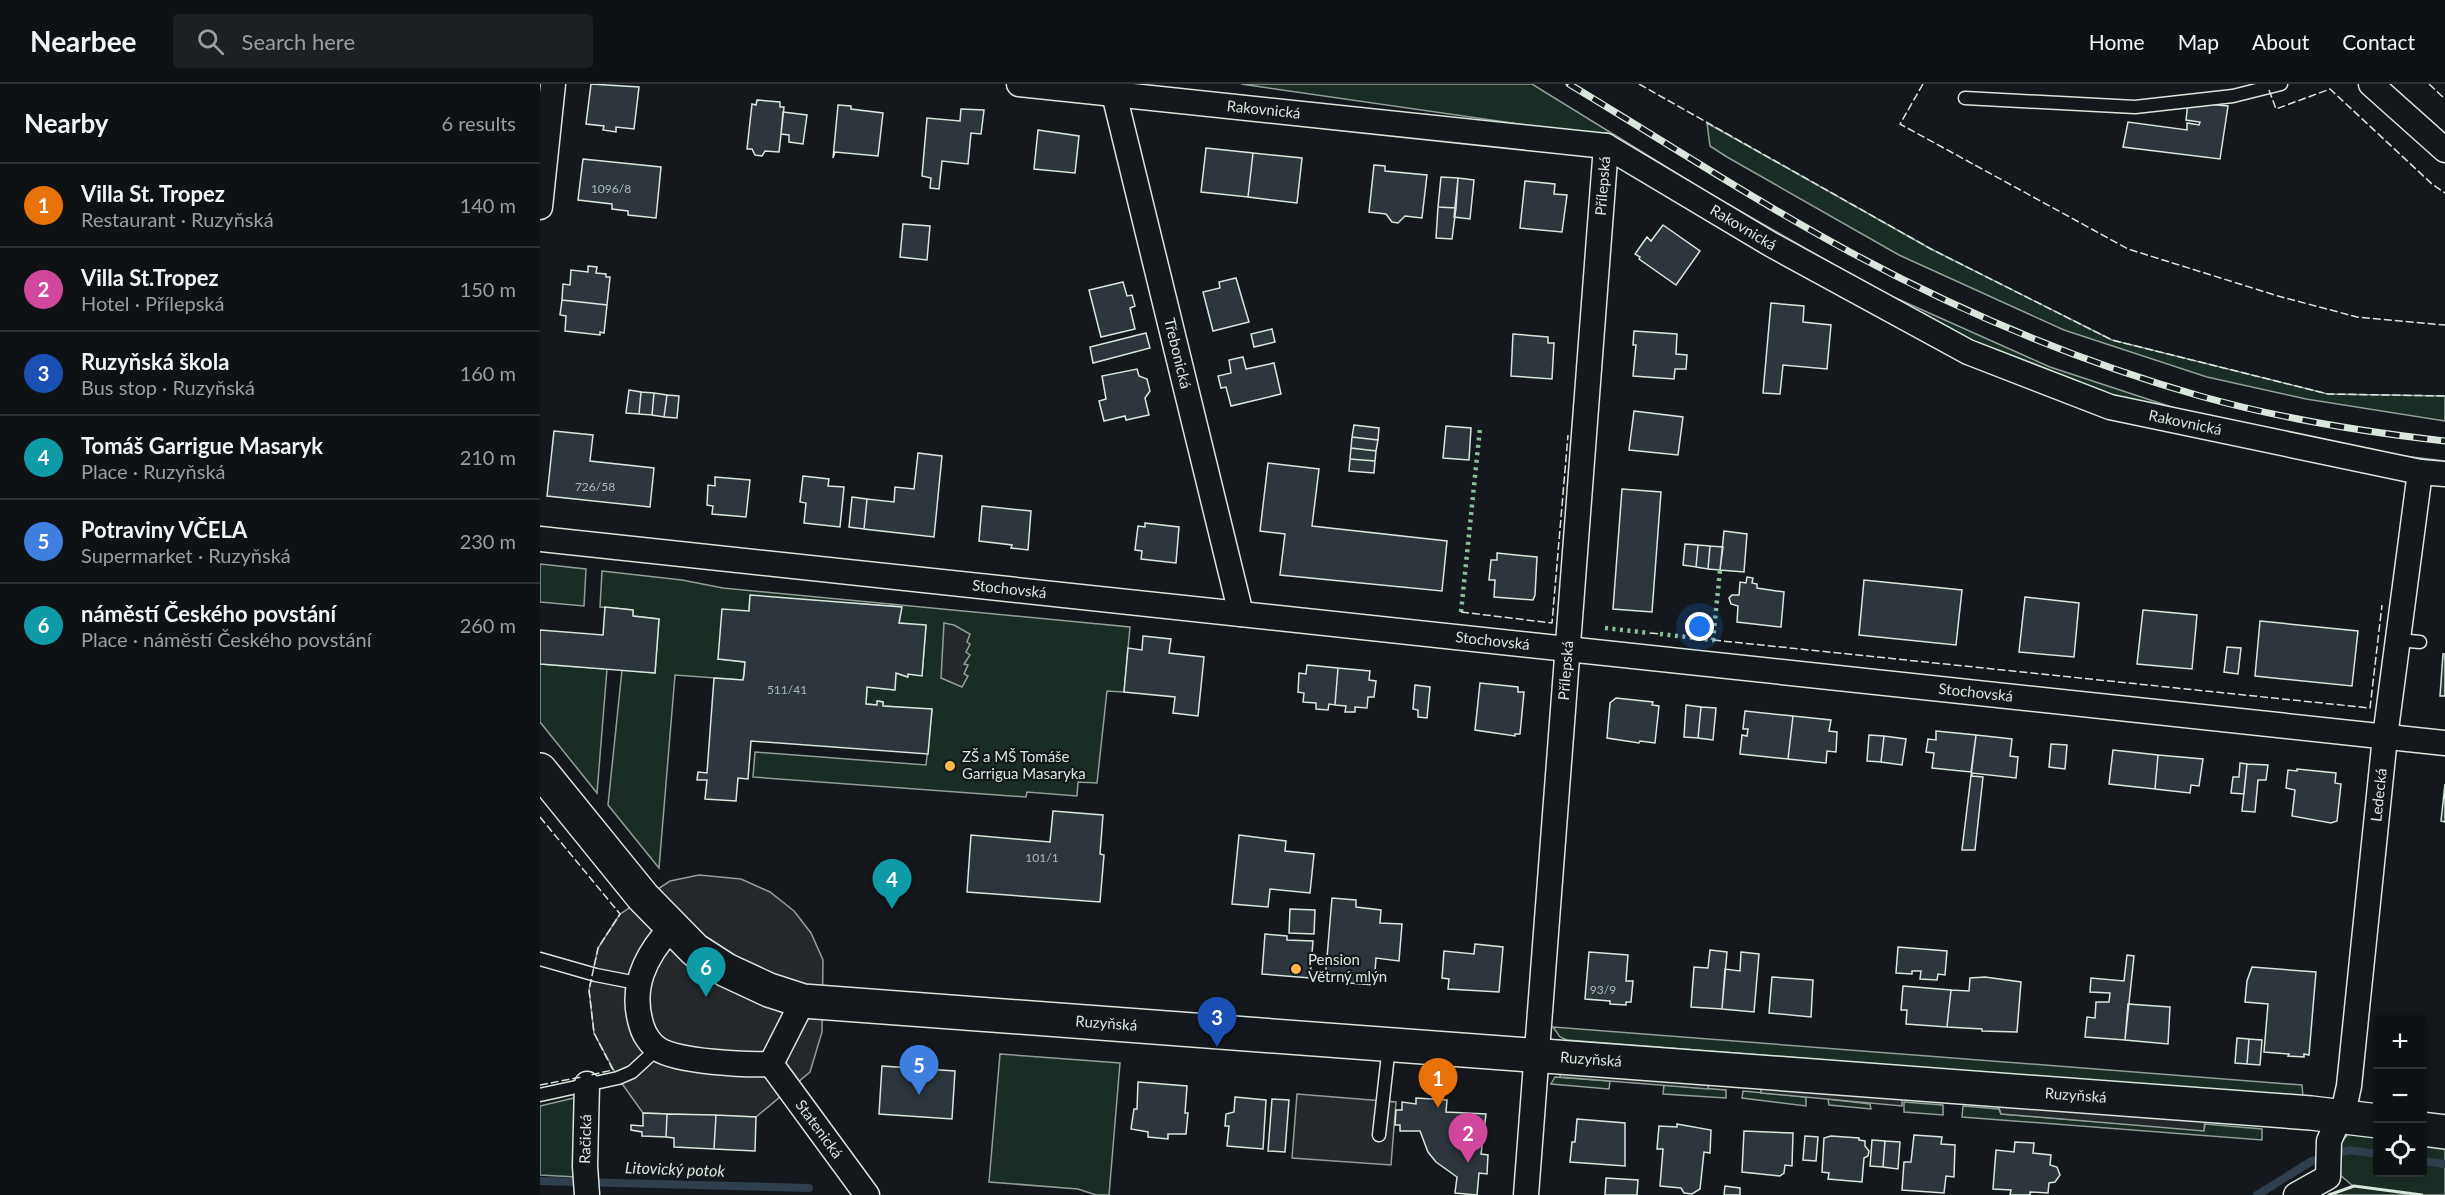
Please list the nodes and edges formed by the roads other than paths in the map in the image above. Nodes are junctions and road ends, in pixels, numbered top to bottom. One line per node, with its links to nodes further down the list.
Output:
1 (553, 84): 9 (street)
2 (1019, 84): 5 (street, Rakovnická)
3 (2281, 84): 6 (lane)
4 (2371, 84): 8 (street)
5 (1114, 94): 7 (street, Rakovnická); 13 (street, Třebonická)
6 (1965, 98)
7 (1606, 146): 10 (street, Rakovnická); 14 (street, Přílepská)
8 (2445, 150)
9 (540, 207)
10 (2420, 472): 11 (street, Rakovnická); 15 (street, Ledecká)
11 (2445, 474)
12 (540, 539): 13 (street, Stochovská)
13 (1241, 614): 14 (street, Stochovská)
14 (1568, 649): 15 (street, Stochovská); 24 (street, Přílepská)
15 (2385, 736): 16 (street, Stochovská); 29 (street, Ledecká)
16 (2445, 743)
17 (540, 770): 18 (street, Ruzyňská)
18 (671, 928): 20 (street); 21 (street, Ruzyňská)
19 (540, 959): 20 (lane)
20 (637, 983): 23 (street)
21 (803, 1001): 22 (street, Ruzyňská); 25 (street)
22 (1389, 1045): 24 (street, Ruzyňská); 32 (lane)
23 (657, 1049): 25 (street); 26 (lane)
24 (1537, 1056): 29 (street, Ruzyňská); 35 (street, Přílepská)
25 (771, 1064): 34 (street, Statenická)
26 (587, 1084): 27 (lane); 33 (street, Račická)
27 (540, 1095)
28 (2373, 1122): 29 (street, Ruzyňská)
29 (2335, 1128): 36 (street, Ledecká)
30 (2427, 1130): 31 (street)
31 (2445, 1132)
32 (1379, 1135)
33 (587, 1195)
34 (867, 1195)
35 (1526, 1195)
36 (2296, 1195)

